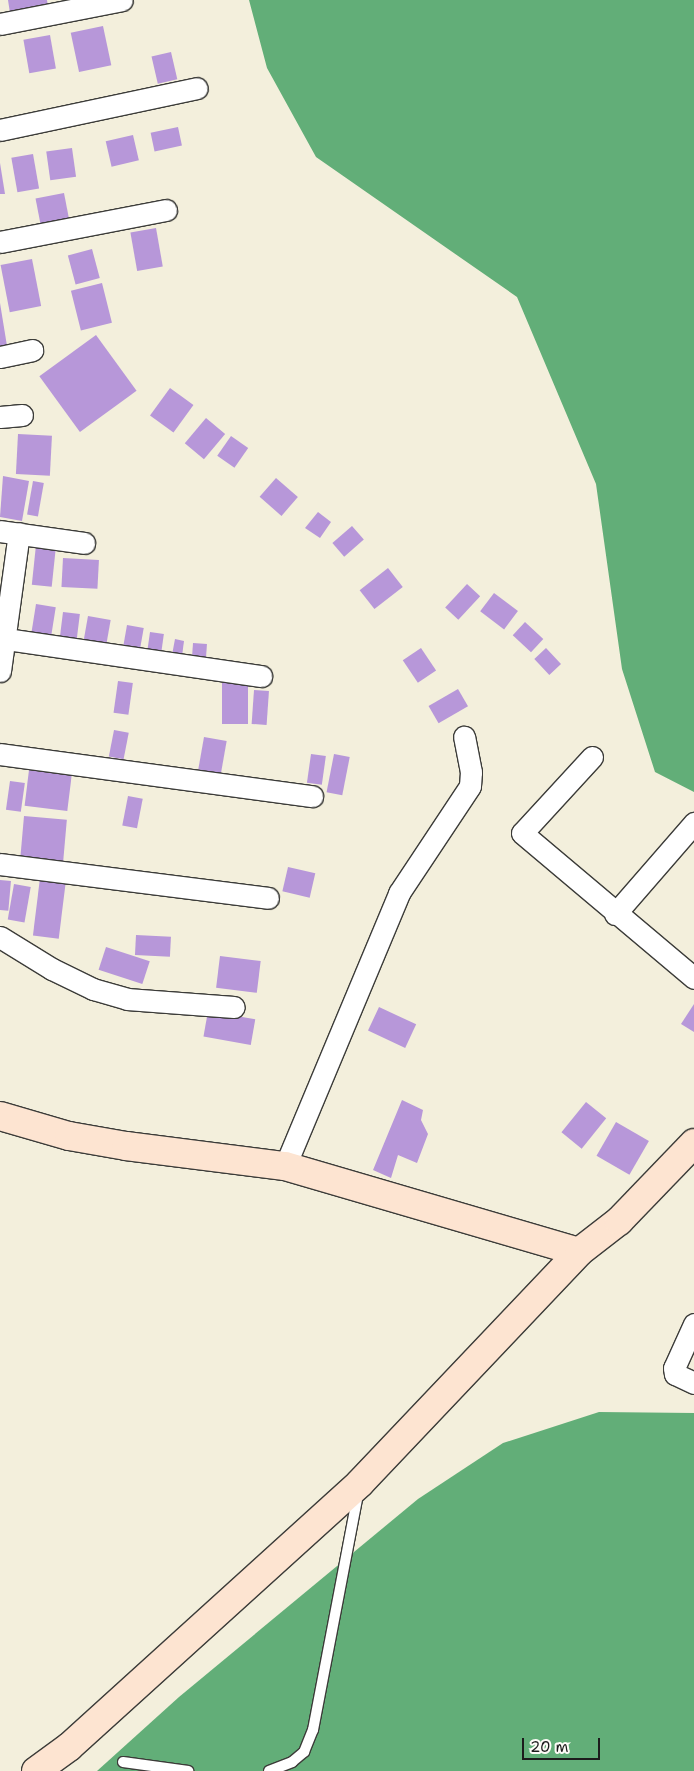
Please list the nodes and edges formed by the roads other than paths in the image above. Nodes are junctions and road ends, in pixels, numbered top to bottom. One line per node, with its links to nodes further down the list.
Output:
1 (122, 0): 2 (street)
2 (0, 24)
3 (197, 88): 4 (street)
4 (0, 130)
5 (166, 210): 6 (street)
6 (0, 242)
7 (32, 350): 8 (street)
8 (0, 357)
9 (22, 415): 10 (street)
10 (0, 417)
11 (9, 532): 12 (street); 13 (street)
12 (84, 543)
13 (2, 639): 14 (street); 15 (street)
14 (0, 671)
15 (261, 676)
16 (464, 737): 29 (street)
17 (0, 754): 19 (street)
18 (592, 757): 23 (street)
19 (312, 796)
20 (694, 823): 23 (street)
21 (0, 864): 22 (street)
22 (268, 898)
23 (615, 914): 25 (street)
24 (0, 937): 26 (street)
25 (694, 978)
26 (234, 1008)
27 (0, 1116): 29 (street)
28 (694, 1143): 30 (street)
29 (285, 1166): 30 (street)
30 (579, 1252): 33 (street)
31 (694, 1324): 32 (street)
32 (694, 1383)
33 (360, 1483): 35 (street); 37 (lane)
34 (123, 1762): 36 (lane)
35 (36, 1771)
36 (188, 1771)
37 (270, 1771)

